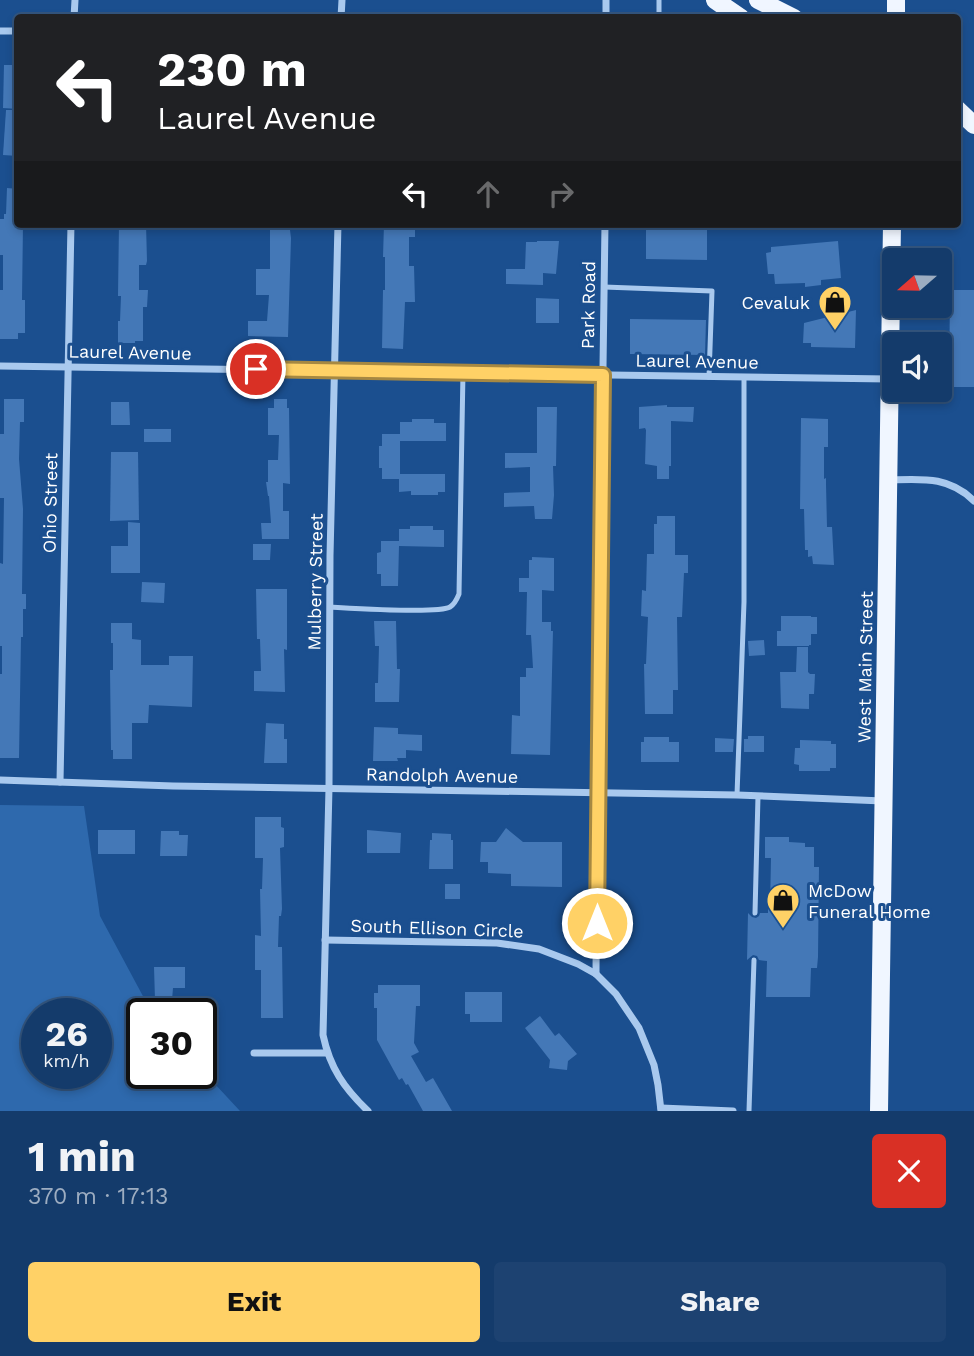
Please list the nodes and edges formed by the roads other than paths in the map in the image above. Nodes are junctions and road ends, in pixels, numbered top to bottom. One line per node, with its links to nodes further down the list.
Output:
1 (715, 0): 3 (main road)
2 (758, 0): 4 (main road)
3 (733, 14)
4 (786, 14)
5 (961, 113): 6 (main road)
6 (974, 125)
7 (71, 228): 14 (street, Ohio Street)
8 (338, 228): 15 (street, Mulberry Street)
9 (605, 228): 11 (street, Park Road)
10 (892, 228): 12 (main road, West Main Street)
11 (604, 287): 17 (street, Park Road); 18 (lane)
12 (891, 332)
13 (0, 366): 14 (street, Laurel Avenue)
14 (68, 367): 15 (street, Laurel Avenue); 26 (street, Ohio Street)
15 (336, 370): 16 (street, Laurel Avenue); 24 (street, Mulberry Street)
16 (463, 372): 17 (street, Laurel Avenue); 24 (lane)
17 (603, 375): 18 (street, Laurel Avenue); 28 (street, Park Road)
18 (709, 377): 19 (street, Laurel Avenue)
19 (744, 377): 20 (street, Laurel Avenue); 29 (lane)
20 (882, 379)
21 (890, 402): 22 (main road, West Main Street)
22 (888, 480): 23 (street); 31 (main road, West Main Street)
23 (974, 501)
24 (330, 607): 27 (street, Mulberry Street)
25 (0, 780): 26 (street, Randolph Avenue)
26 (60, 782): 27 (street, Randolph Avenue)
27 (329, 788): 28 (street, Randolph Avenue); 33 (street, Mulberry Street)
28 (597, 794): 29 (street, Randolph Avenue); 35 (street, Park Road)
29 (737, 795): 30 (street, Randolph Avenue)
30 (758, 796): 31 (street, Randolph Avenue); 32 (lane)
31 (884, 801): 42 (main road, West Main Street)
32 (755, 913)
33 (325, 940): 35 (street, South Ellison Circle); 37 (street, Mulberry Street)
34 (754, 960): 41 (lane)
35 (596, 974): 38 (street, South Ellison Circle)
36 (254, 1053): 37 (street)
37 (327, 1053): 39 (street)
38 (661, 1110): 40 (street)
39 (368, 1111)
40 (733, 1111)
41 (749, 1111)
42 (879, 1111)

